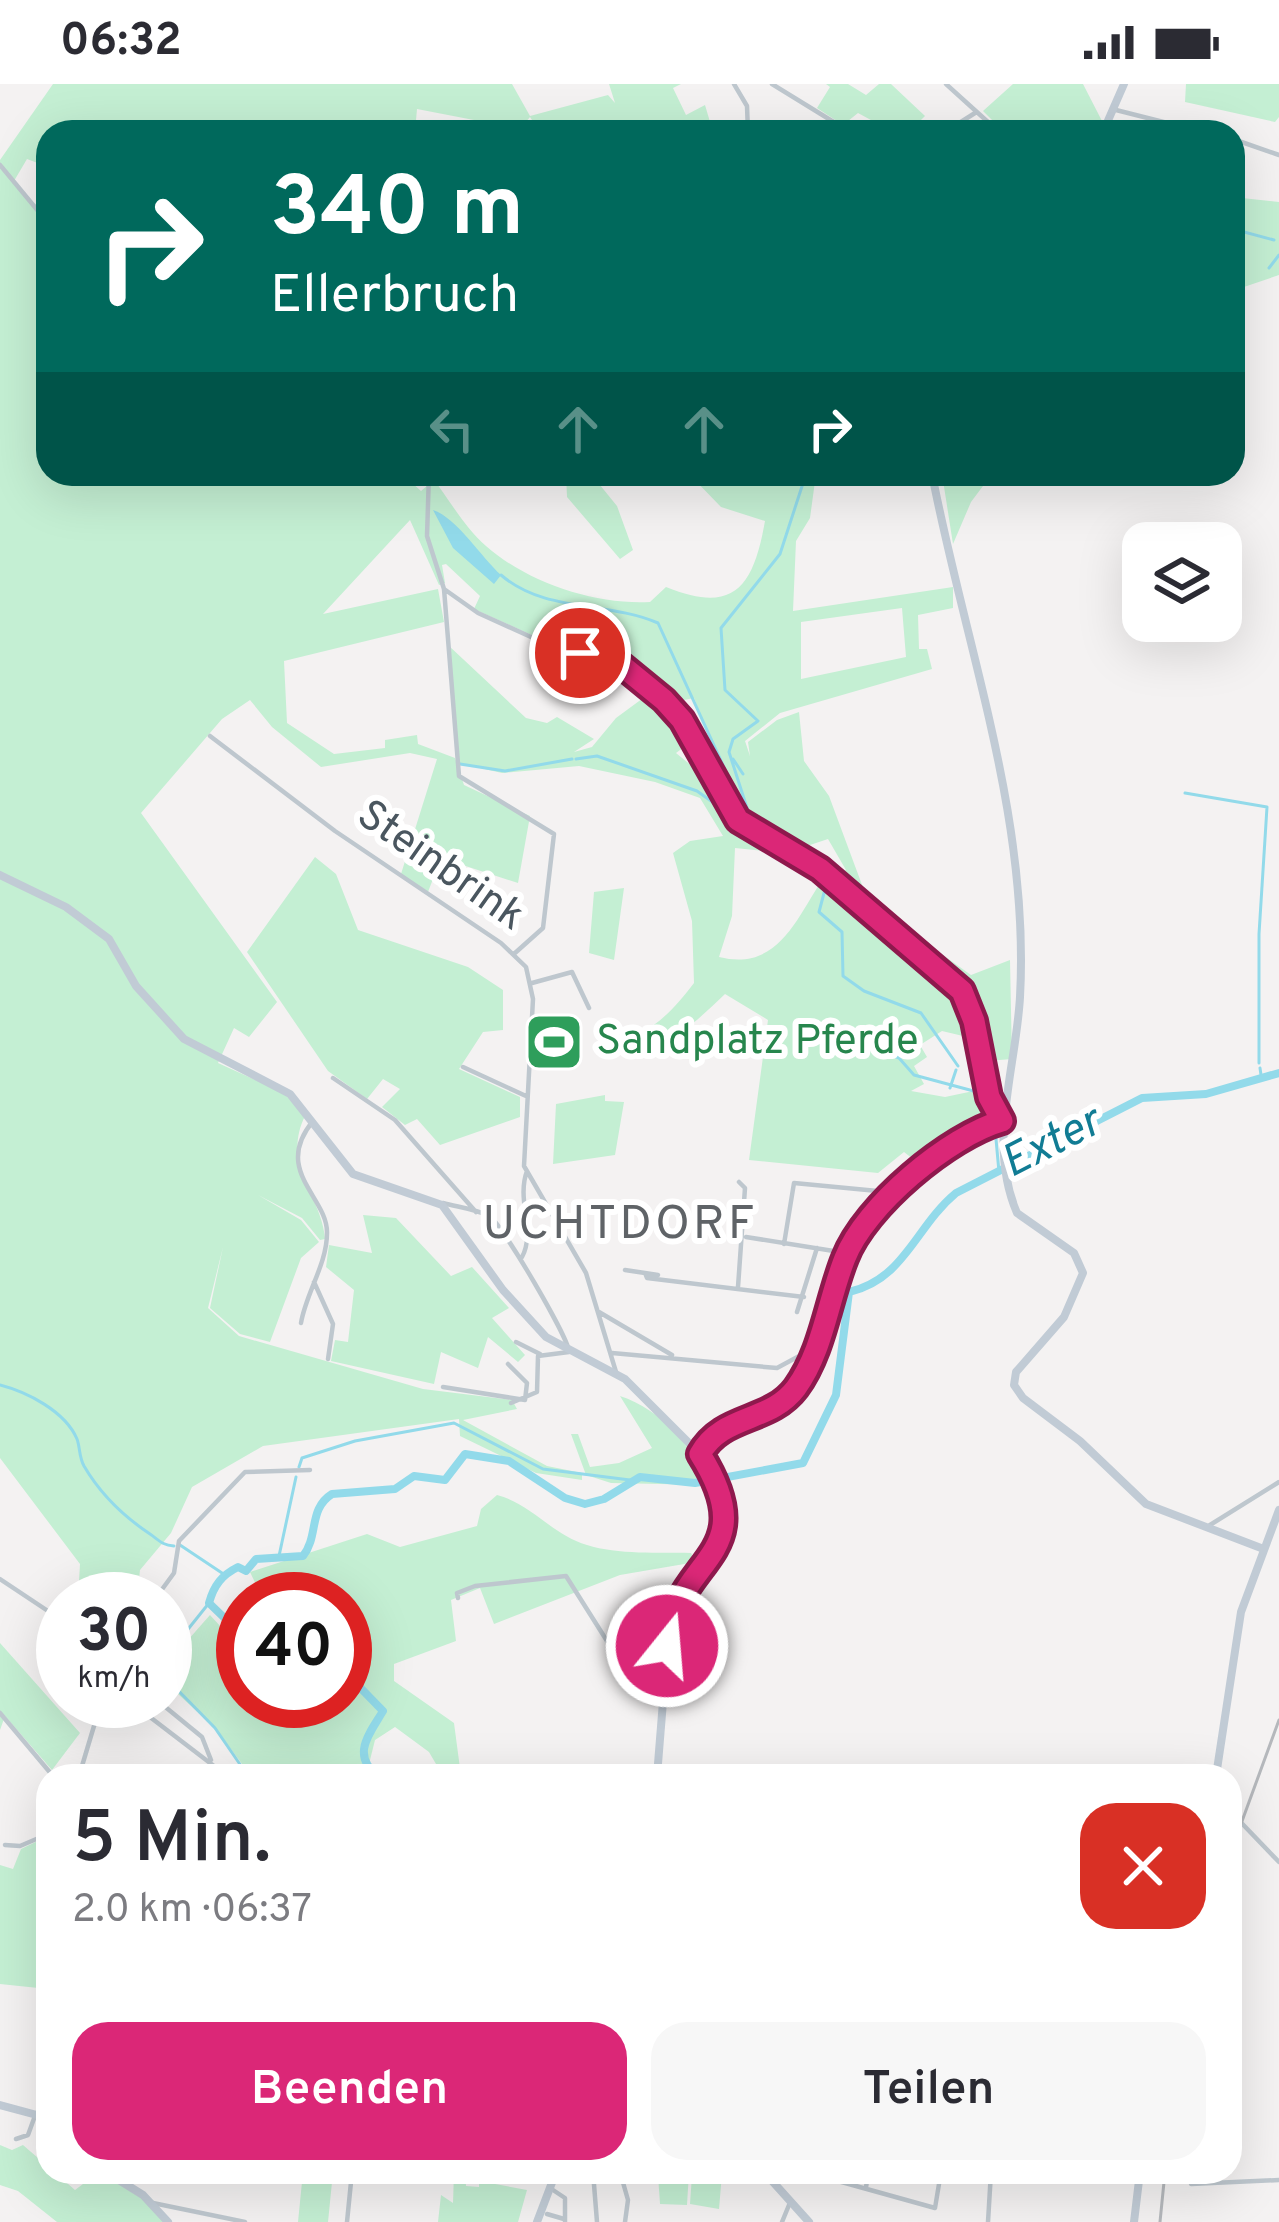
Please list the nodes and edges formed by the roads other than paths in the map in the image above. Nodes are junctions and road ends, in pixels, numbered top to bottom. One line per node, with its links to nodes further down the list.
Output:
1 (734, 84): 7 (street)
2 (772, 84): 8 (street)
3 (946, 84): 6 (street)
4 (1124, 84): 5 (street)
5 (1113, 109): 11 (street); 12 (street)
6 (977, 112): 9 (street); 10 (street)
7 (748, 120)
8 (830, 120)
9 (964, 120)
10 (986, 120)
11 (1108, 120)
12 (1156, 120)
13 (1245, 143): 14 (street)
14 (1279, 154)
15 (0, 165): 16 (street)
16 (36, 208)
17 (429, 486): 19 (street)
18 (935, 486): 29 (street)
19 (444, 590): 22 (street); 29 (street)
20 (210, 736): 22 (street, Steinbrink)
21 (0, 875): 28 (street)
22 (514, 953): 23 (street, Steinbrink)
23 (532, 982): 24 (street); 27 (street, Steinbrink)
24 (589, 1008)
25 (463, 1067): 27 (street)
26 (333, 1078): 34 (street)
27 (526, 1096): 30 (street, Steinbrink)
28 (314, 1121): 33 (street); 41 (street)
29 (1002, 1121): 32 (street); 64 (street)
30 (527, 1171): 39 (street, Steinbrink); 44 (street)
31 (739, 1182): 35 (street)
32 (893, 1195): 36 (street); 38 (street)
33 (432, 1200): 34 (street); 49 (street)
34 (476, 1212): 39 (street)
35 (746, 1237): 36 (street); 42 (street)
36 (784, 1244): 37 (street)
37 (817, 1248): 38 (street); 43 (street)
38 (846, 1253): 48 (street)
39 (522, 1257): 49 (street)
40 (626, 1270): 42 (street)
41 (314, 1282): 46 (street); 53 (street)
42 (738, 1287): 43 (street)
43 (803, 1298): 45 (street)
44 (598, 1312): 50 (street); 52 (street)
45 (797, 1312)
46 (301, 1323)
47 (516, 1342): 51 (street)
48 (814, 1348): 52 (street); 59 (street)
49 (569, 1352): 51 (street); 55 (street)
50 (612, 1353): 52 (street); 55 (street)
51 (540, 1354): 57 (street)
52 (677, 1357)
53 (328, 1359)
54 (508, 1364): 57 (street)
55 (616, 1372): 59 (street)
56 (443, 1387): 57 (street)
57 (525, 1400): 58 (street)
58 (512, 1403)
59 (700, 1454): 71 (street)
60 (310, 1470): 67 (street)
61 (1279, 1482): 64 (street)
62 (1279, 1510): 63 (street)
63 (1272, 1524): 65 (street); 66 (street)
64 (1210, 1525): 65 (street)
65 (1246, 1540): 66 (street)
66 (1262, 1548): 81 (street)
67 (174, 1572)
68 (0, 1579): 70 (street)
69 (458, 1598): 71 (street)
70 (36, 1603)
71 (667, 1638): 80 (street)
72 (0, 1713): 77 (street)
73 (93, 1728): 78 (street)
74 (167, 1728): 76 (street)
75 (191, 1728): 76 (street)
76 (211, 1760): 79 (street)
77 (43, 1764)
78 (83, 1764)
79 (215, 1764)
80 (658, 1764)
81 (1218, 1764)
82 (1242, 1823): 85 (street)
83 (36, 1839): 84 (street)
84 (5, 1846)
85 (1279, 1862)
86 (0, 2105): 87 (street)
87 (36, 2113): 88 (street)
88 (16, 2139)
89 (1279, 2180): 90 (street)
90 (1242, 2182)
91 (126, 2184): 104 (street)
92 (351, 2184): 111 (street)
93 (552, 2184): 106 (street)
94 (556, 2184): 108 (street)
95 (594, 2184): 112 (street)
96 (623, 2184): 113 (street)
97 (782, 2184): 105 (street)
98 (851, 2184): 103 (street)
99 (866, 2184): 103 (street)
100 (940, 2184): 103 (street)
101 (990, 2184): 116 (street)
102 (1139, 2184): 117 (street)
103 (866, 2188)
104 (155, 2202): 107 (street); 109 (street)
105 (793, 2202): 114 (street); 115 (street)
106 (542, 2218): 108 (street)
107 (235, 2220): 110 (street)
108 (565, 2221)
109 (169, 2222)
110 (244, 2222)
111 (347, 2222)
112 (597, 2222)
113 (626, 2222)
114 (782, 2222)
115 (809, 2222)
116 (988, 2222)
117 (1134, 2222)

